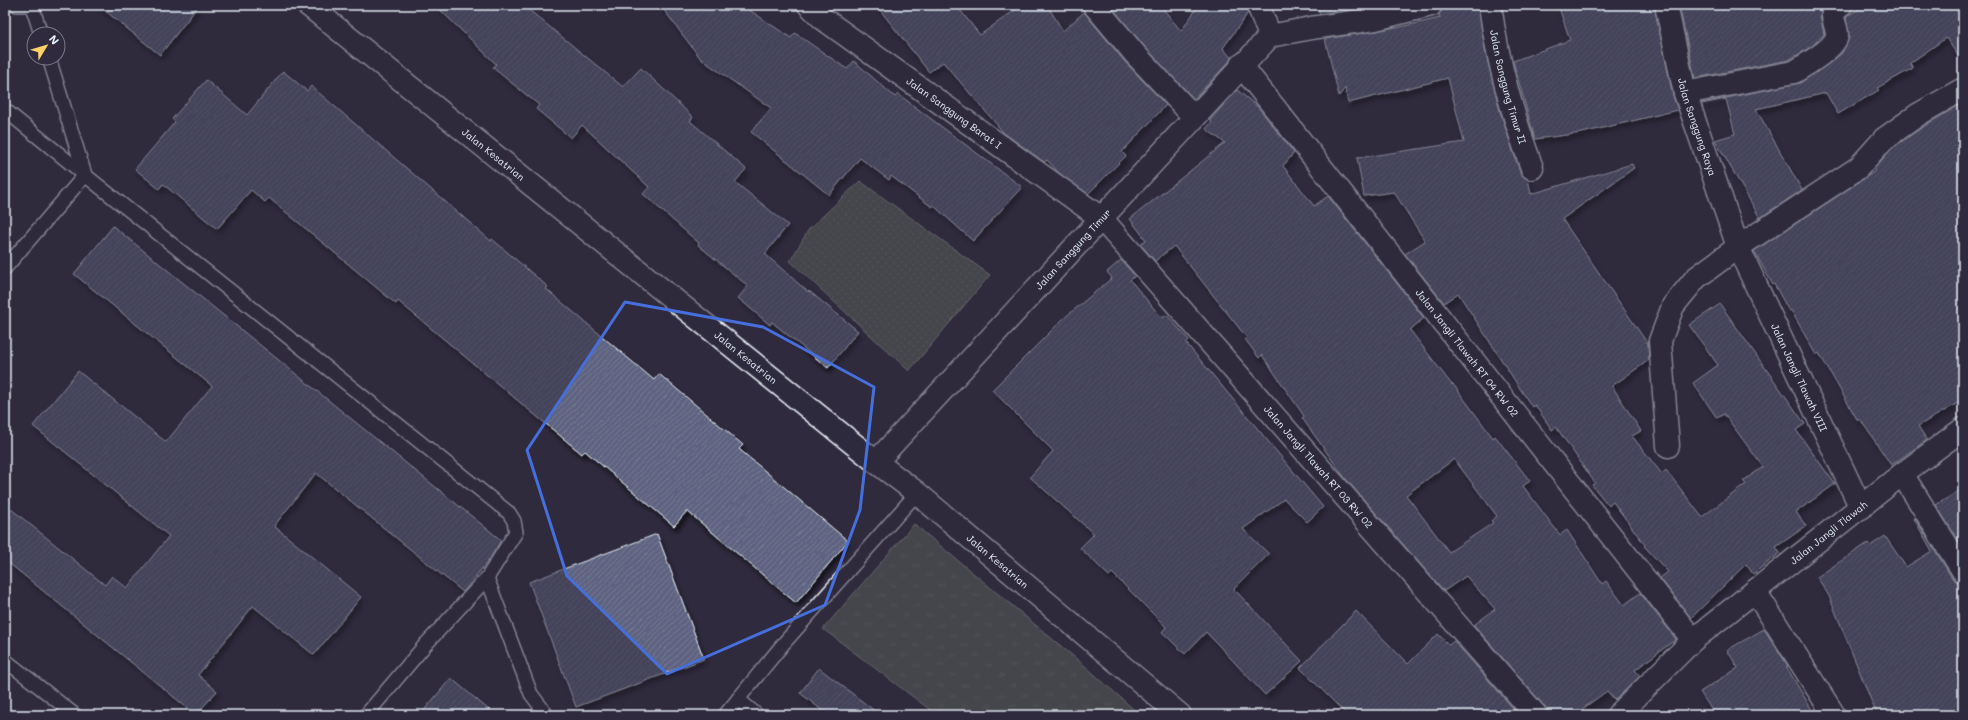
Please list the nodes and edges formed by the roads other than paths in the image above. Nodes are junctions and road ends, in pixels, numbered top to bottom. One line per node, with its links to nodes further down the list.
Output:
1 (17, 5): 2 (lane)
2 (33, 5): 11 (lane)
3 (308, 5): 26 (street, Jalan Kesatrian)
4 (809, 5): 21 (street, Jalan Sanggung Barat I)
5 (1094, 5): 18 (street)
6 (1258, 5): 12 (street)
7 (1431, 5): 12 (street)
8 (1490, 5): 19 (street, Jalan Sanggung Timur II)
9 (1666, 5): 16 (street, Jalan Sanggung Raya)
10 (1841, 5): 16 (street)
11 (39, 26)
12 (1270, 36): 14 (street, Jalan Sanggung Timur)
13 (50, 66): 20 (lane)
14 (1241, 66): 18 (street, Jalan Sanggung Timur); 33 (street, Jalan Jangli Tlawah RT 04 RW 02)
15 (1963, 89): 22 (street)
16 (1685, 93): 22 (street, Jalan Sanggung Raya)
17 (5, 110): 20 (lane)
18 (1194, 117): 21 (street, Jalan Sanggung Timur)
19 (1532, 168)
20 (84, 175): 23 (lane); 31 (lane)
21 (1101, 218): 26 (street, Jalan Sanggung Timur); 42 (street, Jalan Jangli Tlawah RT 03 RW 02)
22 (1738, 247): 25 (street); 29 (street, Jalan Jangli Tlawah VIII)
23 (5, 268)
24 (1963, 429): 27 (street, Jalan Jangli Tlawah)
25 (1668, 446)
26 (876, 462): 28 (street, Jalan Kesatrian)
27 (1902, 474): 29 (street, Jalan Jangli Tlawah); 30 (street)
28 (917, 493): 35 (lane); 41 (street, Jalan Kesatrian)
29 (1861, 508): 32 (street, Jalan Jangli Tlawah)
30 (1963, 571)
31 (487, 578): 37 (lane); 38 (lane)
32 (1755, 591): 33 (street, Jalan Jangli Tlawah); 44 (street)
33 (1693, 640): 43 (street, Jalan Jangli Tlawah)
34 (5, 660): 36 (lane)
35 (738, 700): 39 (lane); 40 (lane)
36 (75, 715)
37 (366, 715)
38 (547, 715)
39 (725, 715)
40 (757, 715)
41 (1180, 715)
42 (1536, 715)
43 (1618, 715)
44 (1834, 715)

